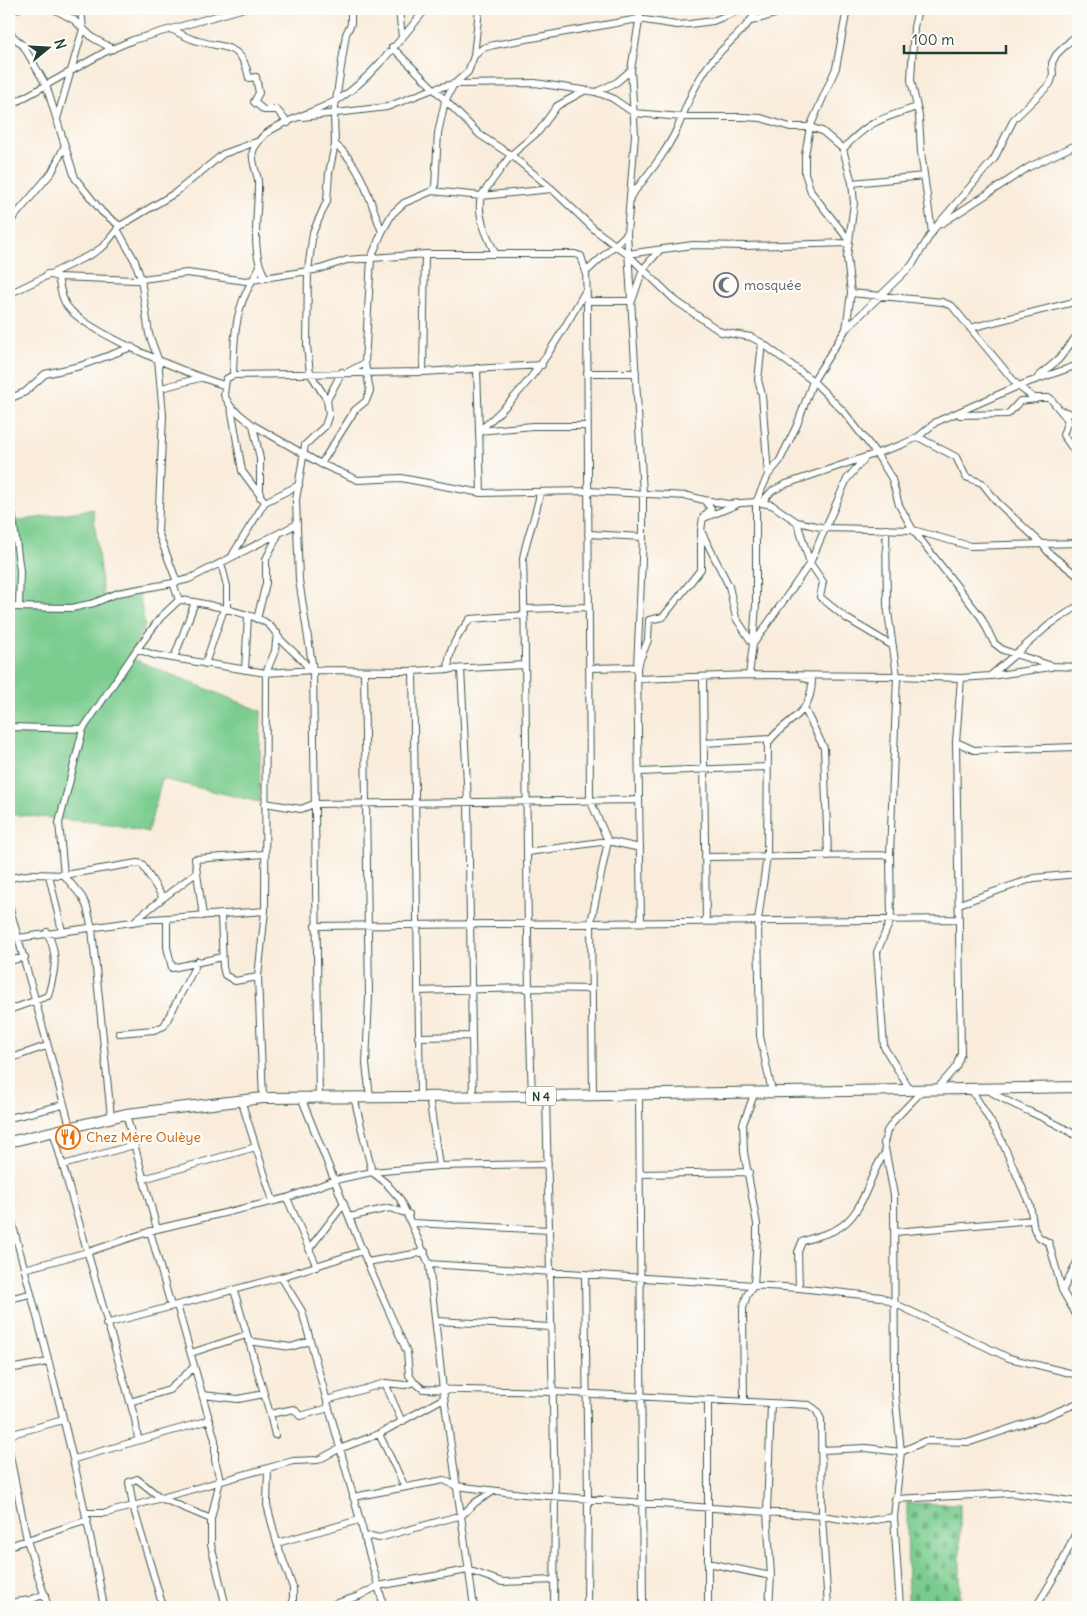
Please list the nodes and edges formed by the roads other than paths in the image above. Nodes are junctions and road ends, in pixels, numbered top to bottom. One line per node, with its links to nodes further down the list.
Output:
1 (9, 9): 2 (street)
2 (16, 9)
3 (54, 9): 18 (street)
4 (81, 9): 18 (street)
5 (241, 9): 19 (street)
6 (351, 9): 33 (street)
7 (399, 9): 22 (street)
8 (426, 9): 22 (street)
9 (479, 9): 25 (street)
10 (640, 9): 16 (street)
11 (743, 9): 16 (street)
12 (758, 9): 17 (street)
13 (791, 9): 17 (street)
14 (847, 9): 43 (street)
15 (918, 9): 36 (street)
16 (638, 19): 25 (street); 26 (street)
17 (752, 21): 40 (street)
18 (83, 29): 24 (street); 27 (street)
19 (173, 30): 24 (street); 42 (street)
20 (9, 32): 29 (street)
21 (1078, 33): 59 (street)
22 (402, 38): 23 (street)
23 (392, 47): 30 (street); 33 (street)
24 (113, 49): 27 (street)
25 (474, 56): 28 (street)
26 (631, 70): 32 (street); 37 (street)
27 (69, 72): 29 (street); 41 (street)
28 (454, 84): 30 (street); 31 (street); 34 (street)
29 (46, 86): 35 (street); 41 (street)
30 (433, 89): 34 (street); 38 (street)
31 (584, 91): 32 (street); 49 (street)
32 (596, 92): 37 (street)
33 (337, 101): 38 (street); 39 (street)
34 (445, 101): 49 (street); 53 (street)
35 (9, 106)
36 (917, 107): 48 (street); 50 (street)
37 (634, 113): 40 (street); 55 (street)
38 (334, 114): 39 (street); 45 (street)
39 (302, 117): 42 (street)
40 (682, 117): 43 (street); 55 (street)
41 (57, 119): 47 (street)
42 (288, 123): 44 (street)
43 (810, 127): 48 (street); 61 (street)
44 (259, 141): 57 (street); 70 (street)
45 (336, 144): 58 (street); 73 (street)
46 (1078, 144): 59 (street)
47 (64, 147): 56 (street); 57 (street)
48 (843, 149): 51 (street)
49 (511, 156): 52 (street); 54 (street)
50 (924, 176): 51 (street); 59 (street)
51 (852, 183): 61 (street)
52 (552, 190): 54 (street); 62 (street)
53 (432, 191): 54 (street); 58 (street)
54 (481, 196): 64 (street)
55 (630, 197): 60 (street)
56 (9, 223)
57 (118, 228): 75 (street); 78 (street)
58 (382, 232): 67 (street)
59 (933, 232): 84 (street)
60 (627, 234): 62 (street); 66 (street)
61 (848, 241): 63 (street); 82 (street)
62 (615, 245): 66 (street); 69 (street)
63 (660, 250): 66 (street); 72 (street)
64 (495, 252): 65 (street); 68 (street)
65 (425, 254): 67 (street); 100 (street)
66 (627, 254): 72 (street); 85 (street)
67 (371, 258): 71 (street); 94 (street)
68 (583, 260): 69 (street); 74 (street)
69 (597, 261): 74 (street)
70 (259, 268): 77 (street); 80 (street)
71 (320, 268): 73 (street); 79 (street)
72 (643, 269): 85 (street); 91 (street)
73 (308, 270): 77 (street); 79 (street)
74 (586, 272): 81 (street)
75 (47, 274): 76 (street); 83 (street)
76 (58, 277): 78 (street); 92 (street)
77 (266, 278): 80 (street)
78 (141, 279): 80 (street); 93 (street)
79 (308, 279): 101 (street)
80 (253, 280): 104 (street)
81 (586, 290): 86 (street); 95 (street)
82 (851, 293): 84 (street); 89 (street)
83 (9, 294)
84 (882, 296): 88 (street); 89 (street)
85 (632, 300): 86 (street); 103 (street)
86 (587, 301): 102 (street)
87 (1078, 301): 88 (street)
88 (970, 328): 109 (street)
89 (846, 329): 106 (street)
90 (1078, 334): 107 (street)
91 (762, 343): 106 (street); 126 (street)
92 (132, 348): 93 (street); 112 (street)
93 (158, 359): 105 (street); 110 (street)
94 (365, 363): 98 (street); 99 (street)
95 (542, 365): 97 (street); 119 (street)
96 (1078, 365): 107 (street)
97 (477, 368): 100 (street); 119 (street)
98 (345, 372): 99 (street); 101 (street); 113 (street)
99 (365, 372): 100 (street); 125 (street)
100 (423, 372)
101 (310, 373): 104 (street); 113 (street)
102 (587, 373): 103 (street); 118 (street)
103 (636, 373): 132 (street)
104 (233, 375): 108 (street)
105 (200, 378): 108 (street); 110 (street)
106 (813, 381): 122 (street); 126 (street)
107 (1032, 381): 109 (street)
108 (224, 386): 114 (street)
109 (1018, 386): 111 (street); 115 (street)
110 (161, 388): 152 (street)
111 (1050, 398): 115 (street); 116 (street); 123 (street)
112 (9, 399)
113 (327, 400): 121 (street)
114 (231, 407): 117 (street); 133 (street)
115 (956, 415): 120 (street)
116 (1078, 416)
117 (253, 425): 121 (street); 133 (street)
118 (588, 426): 119 (street); 129 (street)
119 (479, 431): 130 (street)
120 (918, 437): 122 (street); 147 (street)
121 (303, 454): 125 (street); 127 (street)
122 (876, 454): 124 (street); 141 (street)
123 (1078, 456)
124 (867, 457): 135 (street); 139 (street)
125 (321, 464): 130 (street)
126 (768, 475): 135 (street)
127 (298, 485): 133 (street); 138 (street)
128 (9, 488): 157 (street)
129 (588, 491): 131 (street); 132 (street); 143 (street)
130 (481, 492): 131 (street)
131 (540, 493): 160 (street)
132 (643, 493): 134 (street); 145 (street)
133 (262, 500): 148 (street)
134 (704, 500): 136 (street); 142 (street)
135 (758, 502): 136 (street); 137 (street); 164 (street)
136 (743, 503): 142 (street)
137 (797, 522): 139 (street); 150 (street)
138 (297, 524): 144 (street); 177 (street)
139 (825, 528): 140 (street); 150 (street)
140 (886, 529): 141 (street); 165 (street)
141 (914, 530): 147 (street); 167 (street)
142 (701, 531): 164 (street); 172 (street)
143 (588, 534): 145 (street); 158 (street)
144 (278, 535): 148 (street); 162 (street)
145 (643, 537): 172 (street)
146 (1078, 543): 147 (street)
147 (1042, 544): 151 (street)
148 (233, 555): 149 (street)
149 (221, 562): 152 (street); 159 (street)
150 (810, 563): 164 (street); 165 (street)
151 (1078, 576)
152 (175, 582): 153 (street); 157 (street)
153 (179, 600): 154 (street); 166 (street)
154 (195, 602): 159 (street); 168 (street)
155 (1078, 606): 167 (street)
156 (9, 607): 157 (street)
157 (19, 607)
158 (589, 607): 160 (street); 174 (street)
159 (226, 610): 161 (street); 169 (street)
160 (525, 612): 170 (street); 178 (street)
161 (248, 616): 162 (street); 176 (street)
162 (257, 619): 163 (street)
163 (276, 633): 177 (street); 181 (street)
164 (753, 644): 182 (street)
165 (893, 646): 183 (street)
166 (137, 648): 168 (street); 191 (street)
167 (1016, 653): 171 (street); 184 (street)
168 (174, 658): 169 (street)
169 (205, 664): 176 (street)
170 (524, 666): 175 (street); 201 (street)
171 (1052, 666): 173 (street); 184 (street)
172 (637, 667): 174 (street); 188 (street)
173 (1078, 667)
174 (589, 668): 199 (street)
175 (461, 669): 178 (street); 202 (street)
176 (245, 670): 181 (street)
177 (311, 670): 179 (street); 181 (street); 206 (street)
178 (449, 670): 180 (street)
179 (364, 671): 180 (street); 204 (street)
180 (413, 671): 205 (street)
181 (266, 673): 203 (street)
182 (749, 676): 185 (street); 186 (street)
183 (897, 676): 185 (street); 187 (street); 211 (street)
184 (990, 676): 187 (street)
185 (803, 677): 189 (street)
186 (703, 678): 188 (street); 194 (street)
187 (961, 678): 193 (street)
188 (637, 679): 198 (street)
189 (805, 710): 192 (street); 213 (street)
190 (9, 727): 191 (street)
191 (83, 729): 218 (street)
192 (770, 739): 194 (street); 196 (street)
193 (956, 742): 195 (street); 221 (street)
194 (704, 743): 197 (street)
195 (1078, 746)
196 (766, 767): 197 (street); 212 (street)
197 (704, 769): 198 (street); 214 (street)
198 (638, 772): 200 (street)
199 (590, 800): 200 (street); 201 (street); 207 (street)
200 (639, 800): 208 (street)
201 (528, 801): 202 (street); 209 (street)
202 (468, 802): 205 (street); 234 (street)
203 (264, 803): 206 (street); 210 (street)
204 (365, 803): 205 (street); 206 (street); 239 (street)
205 (415, 803): 235 (street)
206 (314, 804): 238 (street)
207 (608, 841): 208 (street); 209 (street); 232 (street)
208 (640, 848): 233 (street)
209 (528, 852): 236 (street)
210 (264, 854): 215 (street); 223 (street)
211 (890, 855): 213 (street); 227 (street)
212 (767, 856): 213 (street); 214 (street); 229 (street)
213 (828, 856)
214 (705, 857): 230 (street)
215 (196, 874): 220 (street); 225 (street)
216 (1078, 874): 221 (street)
217 (49, 875): 218 (street); 219 (street); 241 (street)
218 (64, 875): 220 (street); 240 (street)
219 (9, 878)
220 (163, 898): 231 (street)
221 (959, 904): 228 (street)
222 (9, 906): 237 (street)
223 (265, 911): 224 (street); 248 (street)
224 (221, 915): 225 (street); 245 (street)
225 (203, 916): 226 (street)
226 (167, 918): 231 (street); 247 (street)
227 (891, 919): 228 (street); 229 (street); 263 (street)
228 (959, 919): 265 (street)
229 (758, 920): 230 (street); 267 (street)
230 (706, 921): 233 (street)
231 (132, 922): 240 (street)
232 (591, 922): 233 (street); 236 (street); 251 (street)
233 (641, 922)
234 (470, 923): 235 (street); 236 (street); 250 (street)
235 (417, 924): 239 (street); 252 (street)
236 (528, 924): 249 (street)
237 (12, 926): 243 (street)
238 (315, 926): 239 (street); 278 (street)
239 (368, 927): 276 (street)
240 (92, 929): 241 (street); 282 (street)
241 (62, 931): 242 (street)
242 (47, 932): 243 (street); 253 (street)
243 (18, 938): 244 (street)
244 (25, 957): 246 (street); 253 (street)
245 (222, 957): 247 (street); 248 (street)
246 (9, 961)
247 (198, 961): 255 (street)
248 (258, 977): 277 (street)
249 (528, 988): 250 (street); 251 (street); 272 (street)
250 (470, 989): 252 (street); 256 (street)
251 (592, 989): 269 (street)
252 (418, 991): 257 (street)
253 (36, 1001): 254 (street); 258 (street)
254 (9, 1010)
255 (119, 1033)
256 (471, 1036): 257 (street); 271 (street)
257 (418, 1038): 270 (street)
258 (46, 1046): 259 (street); 280 (street)
259 (9, 1058)
260 (1078, 1087): 261 (main road, N 4)
261 (986, 1088): 262 (main road, N 4); 286 (street)
262 (971, 1089): 265 (main road, N 4); 305 (street)
263 (910, 1090): 264 (main road, N 4); 267 (main road, N 4)
264 (923, 1090): 265 (main road, N 4); 290 (street)
265 (936, 1090)
266 (755, 1092): 267 (main road, N 4); 268 (main road, N 4); 295 (street)
267 (772, 1092)
268 (639, 1094): 269 (main road, N 4); 296 (street)
269 (593, 1095): 273 (main road, N 4)
270 (424, 1096): 271 (main road, N 4); 276 (main road, N 4); 293 (street)
271 (473, 1096): 272 (main road, N 4)
272 (532, 1096): 273 (main road, N 4)
273 (546, 1096): 291 (street)
274 (301, 1097): 277 (main road, N 4); 278 (main road, N 4); 298 (street)
275 (354, 1097): 276 (main road, N 4); 278 (main road, N 4); 294 (street)
276 (370, 1097)
277 (263, 1098): 279 (main road, N 4)
278 (319, 1098)
279 (241, 1100): 281 (main road, N 4); 289 (street)
280 (63, 1104): 283 (street); 284 (street)
281 (126, 1114): 282 (main road, N 4); 288 (street)
282 (111, 1116): 284 (main road, N 4)
283 (9, 1118)
284 (70, 1126): 285 (main road, N 4)
285 (53, 1131): 287 (main road, N 4); 292 (street)
286 (1078, 1137)
287 (9, 1142)
288 (134, 1145): 292 (street); 297 (street)
289 (256, 1147): 297 (street); 300 (street)
290 (885, 1153): 309 (street); 324 (street)
291 (548, 1164): 293 (street); 308 (street)
292 (63, 1165): 312 (street)
293 (439, 1166): 294 (street)
294 (372, 1172): 298 (street); 303 (street)
295 (749, 1172): 296 (street); 323 (street)
296 (640, 1174): 322 (street)
297 (143, 1179): 307 (street)
298 (334, 1180): 299 (street); 301 (street)
299 (287, 1198): 300 (street); 310 (street)
300 (273, 1200): 307 (street)
301 (344, 1204): 304 (street); 310 (street)
302 (9, 1211): 318 (street)
303 (409, 1214): 304 (street); 306 (street)
304 (349, 1218): 311 (street)
305 (1032, 1220): 309 (street); 326 (street)
306 (413, 1223): 308 (street); 313 (street)
307 (154, 1230): 312 (street); 330 (street)
308 (549, 1230): 319 (street)
309 (895, 1232): 329 (street)
310 (310, 1249): 317 (street)
311 (363, 1251): 315 (street); 317 (street)
312 (88, 1252): 318 (street); 333 (street)
313 (425, 1252): 315 (street); 316 (street)
314 (1078, 1260): 326 (street)
315 (367, 1262): 342 (street)
316 (429, 1264): 319 (street); 332 (street)
317 (317, 1267): 321 (street)
318 (24, 1269): 327 (street)
319 (550, 1272): 320 (street); 334 (street)
320 (585, 1274): 322 (street); 347 (street)
321 (281, 1277): 325 (street); 336 (street)
322 (641, 1278): 323 (street); 349 (street)
323 (754, 1285): 324 (street); 354 (street)
324 (799, 1288): 329 (street)
325 (234, 1290): 330 (street); 335 (street)
326 (1062, 1290): 331 (street)
327 (30, 1294): 328 (street); 338 (street)
328 (9, 1299)
329 (896, 1305): 341 (street); 369 (street)
330 (174, 1306): 333 (street); 337 (street)
331 (1078, 1318)
332 (436, 1321): 334 (street); 344 (street)
333 (106, 1324): 353 (street)
334 (551, 1327): 345 (street)
335 (247, 1338): 336 (street); 337 (street); 346 (street)
336 (310, 1341): 351 (street)
337 (191, 1353): 339 (street)
338 (48, 1362): 340 (street); 359 (street)
339 (194, 1367): 348 (street); 353 (street)
340 (9, 1369)
341 (1078, 1374)
342 (414, 1382): 343 (street); 344 (street)
343 (386, 1383): 351 (street); 361 (street)
344 (443, 1390): 345 (street); 350 (street)
345 (553, 1392): 347 (street); 376 (street)
346 (264, 1394): 348 (street); 358 (street)
347 (587, 1394): 349 (street); 379 (street)
348 (203, 1395): 360 (street)
349 (642, 1397): 352 (street); 381 (street)
350 (444, 1398): 361 (street); 374 (street)
351 (327, 1400): 357 (street)
352 (708, 1400): 354 (street); 384 (street)
353 (130, 1402): 365 (street)
354 (744, 1402): 356 (street)
355 (1078, 1403): 369 (street)
356 (771, 1404): 367 (street); 385 (street)
357 (329, 1408): 358 (street); 366 (street)
358 (270, 1414): 364 (street)
359 (63, 1420): 363 (street); 370 (street)
360 (210, 1420): 365 (street); 372 (street)
361 (402, 1422): 362 (street)
362 (379, 1434): 366 (street); 373 (street)
363 (9, 1435)
364 (275, 1435)
365 (138, 1439): 370 (street)
366 (339, 1449): 371 (street); 378 (street)
367 (821, 1450): 369 (street); 388 (street)
368 (9, 1451): 394 (street)
369 (901, 1452): 380 (street)
370 (74, 1459): 387 (street)
371 (268, 1468): 372 (street); 395 (street)
372 (220, 1480): 377 (street); 390 (street)
373 (405, 1486): 374 (street); 378 (street)
374 (456, 1486): 375 (street); 386 (street)
375 (494, 1491): 376 (street); 386 (street)
376 (555, 1496): 379 (street); 400 (street)
377 (161, 1498): 383 (street); 383 (street); 390 (street)
378 (353, 1498): 391 (street)
379 (588, 1498): 381 (street); 414 (street)
380 (896, 1499): 382 (street); 389 (street)
381 (641, 1502): 384 (street); 415 (street)
382 (1078, 1502)
383 (133, 1506): 387 (street); 407 (street)
384 (709, 1507): 385 (street); 397 (street)
385 (768, 1512): 388 (street); 399 (street)
386 (462, 1515): 393 (street); 398 (street)
387 (88, 1516): 394 (street); 406 (street)
388 (822, 1516): 389 (street); 418 (street)
389 (894, 1517): 419 (street)
390 (211, 1519): 408 (street)
391 (359, 1520): 393 (street); 395 (street)
392 (1078, 1528): 420 (street)
393 (364, 1538): 401 (street)
394 (27, 1540): 396 (street); 402 (street)
395 (277, 1543): 409 (street)
396 (9, 1546)
397 (708, 1563): 399 (street); 416 (street)
398 (468, 1570): 400 (street); 401 (street); 412 (street)
399 (771, 1576): 417 (street)
400 (555, 1580): 413 (street)
401 (378, 1586): 404 (street); 411 (street)
402 (45, 1594): 403 (street); 405 (street)
403 (9, 1603)
404 (336, 1605): 410 (street)
405 (48, 1607)
406 (104, 1607)
407 (163, 1607)
408 (226, 1607)
409 (293, 1607)
410 (324, 1607)
411 (384, 1607)
412 (474, 1607)
413 (554, 1607)
414 (587, 1607)
415 (643, 1607)
416 (708, 1607)
417 (769, 1607)
418 (828, 1607)
419 (900, 1607)
420 (1036, 1607)

